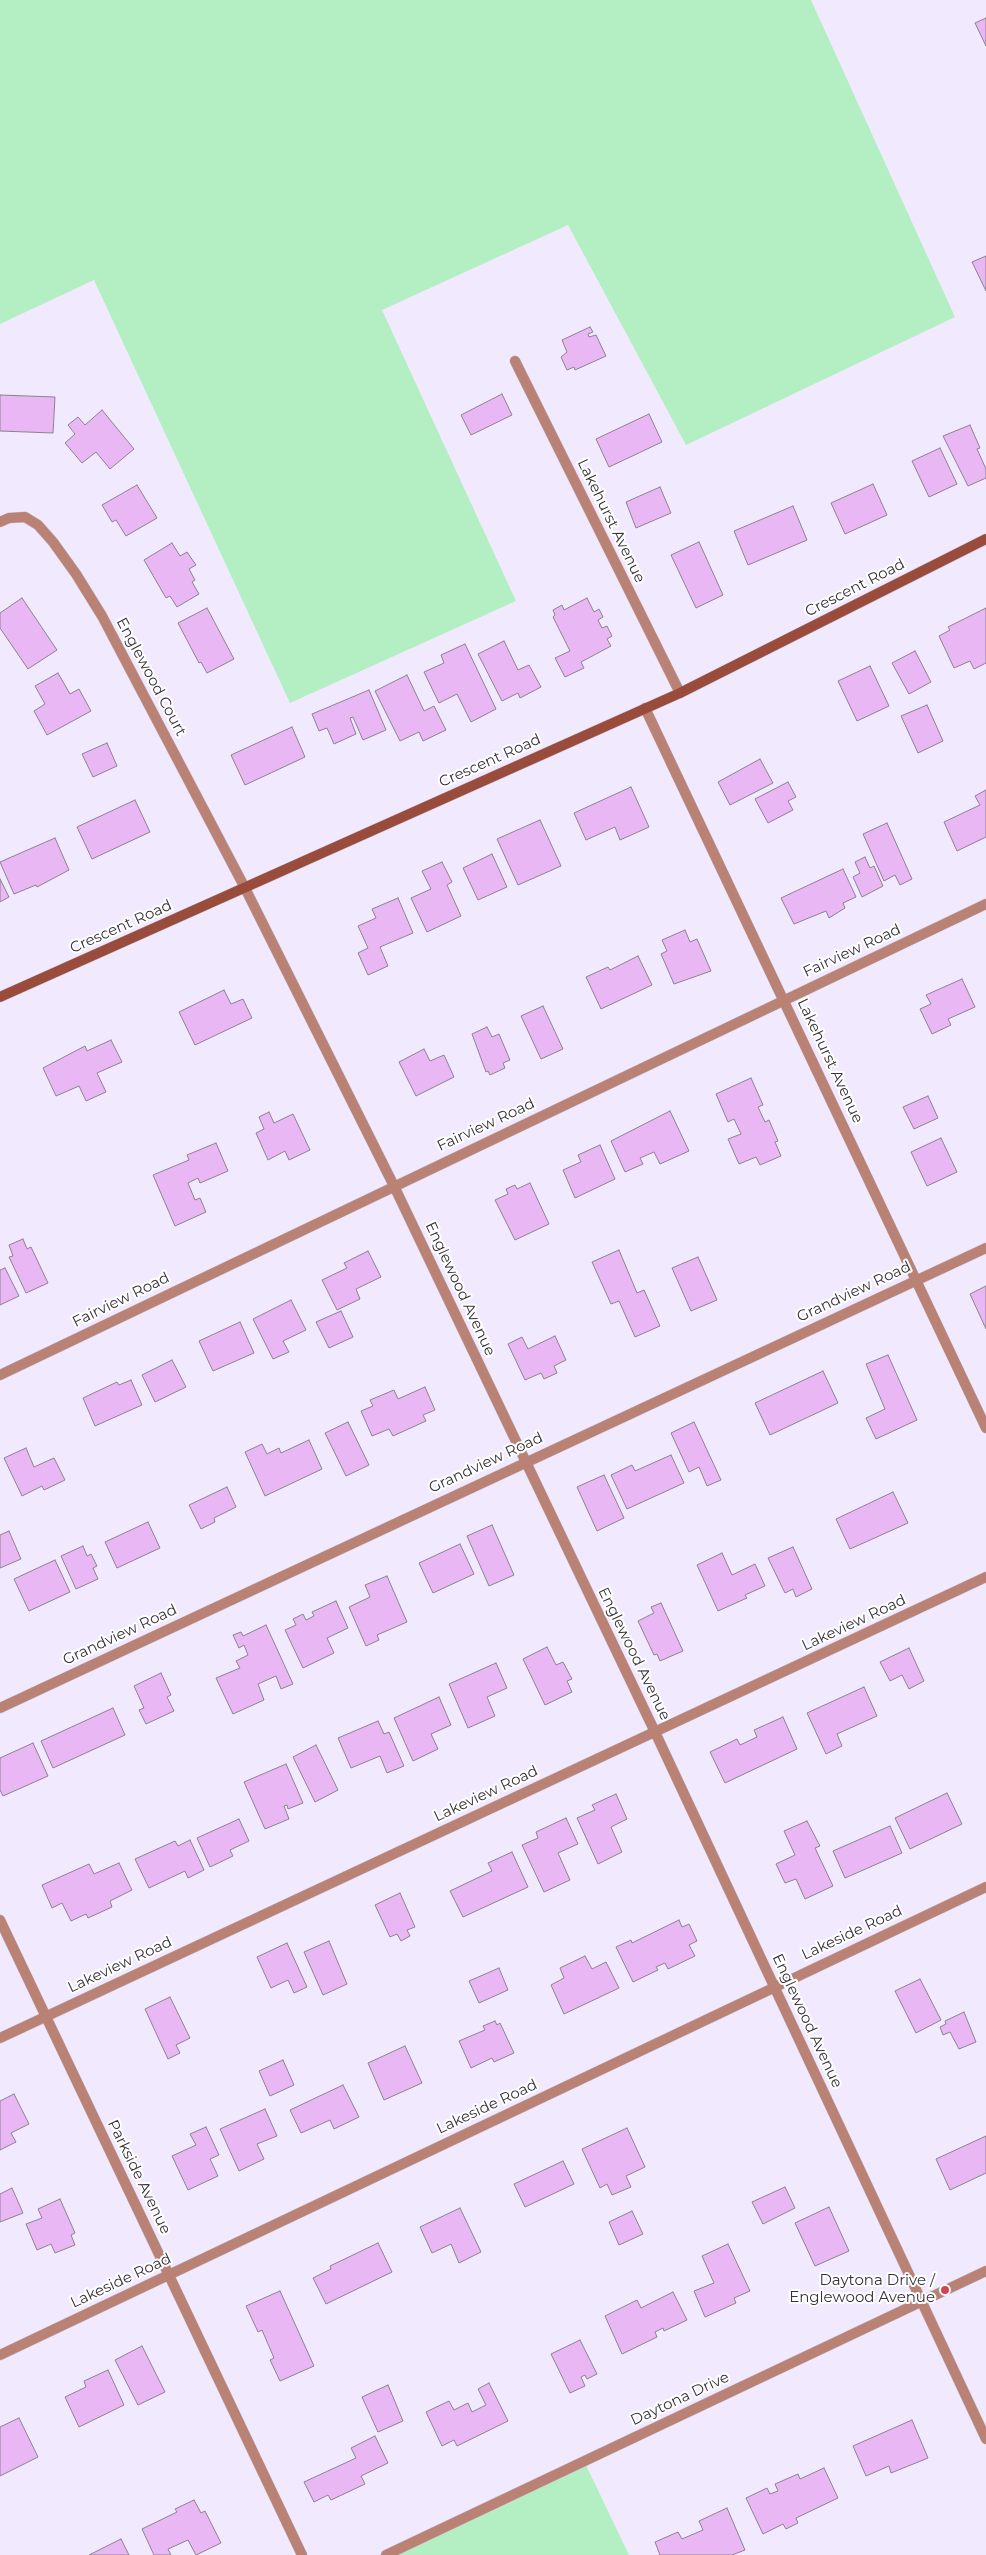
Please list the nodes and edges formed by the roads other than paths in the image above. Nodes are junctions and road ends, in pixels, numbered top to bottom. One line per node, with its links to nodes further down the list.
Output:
1 (516, 361): 4 (street, Lakehurst Avenue)
2 (0, 522): 6 (street, Englewood Court)
3 (986, 539): 4 (street, Crescent Road)
4 (680, 693): 5 (street, Crescent Road)
5 (645, 708): 6 (street, Crescent Road); 9 (street, Lakehurst Avenue)
6 (245, 888): 8 (street, Crescent Road); 10 (street, Englewood Avenue)
7 (986, 904): 9 (street, Fairview Road)
8 (0, 997)
9 (784, 1000): 10 (street, Fairview Road); 12 (street, Lakehurst Avenue)
10 (394, 1186): 13 (street, Fairview Road); 15 (street, Englewood Avenue)
11 (986, 1248): 12 (street, Grandview Road)
12 (917, 1280): 14 (street, Lakehurst Avenue); 15 (street, Grandview Road)
13 (0, 1375)
14 (986, 1428)
15 (526, 1462): 17 (street, Grandview Road); 18 (street, Englewood Avenue)
16 (986, 1578): 18 (street, Lakeview Road)
17 (0, 1708)
18 (655, 1732): 21 (street, Englewood Avenue); 22 (street, Lakeview Road)
19 (986, 1887): 21 (street, Lakeside Road)
20 (0, 1920): 22 (street, Parkside Avenue)
21 (774, 1987): 25 (street, Lakeside Road); 26 (street, Englewood Avenue)
22 (45, 2017): 23 (street, Lakeview Road); 25 (street, Parkside Avenue)
23 (0, 2038)
24 (986, 2271): 26 (street, Daytona Drive)
25 (169, 2274): 27 (street, Lakeside Road); 29 (street, Parkside Avenue)
26 (922, 2301): 28 (street, Englewood Avenue); 30 (street, Daytona Drive)
27 (0, 2355)
28 (986, 2439)
29 (302, 2555)
30 (386, 2555)

